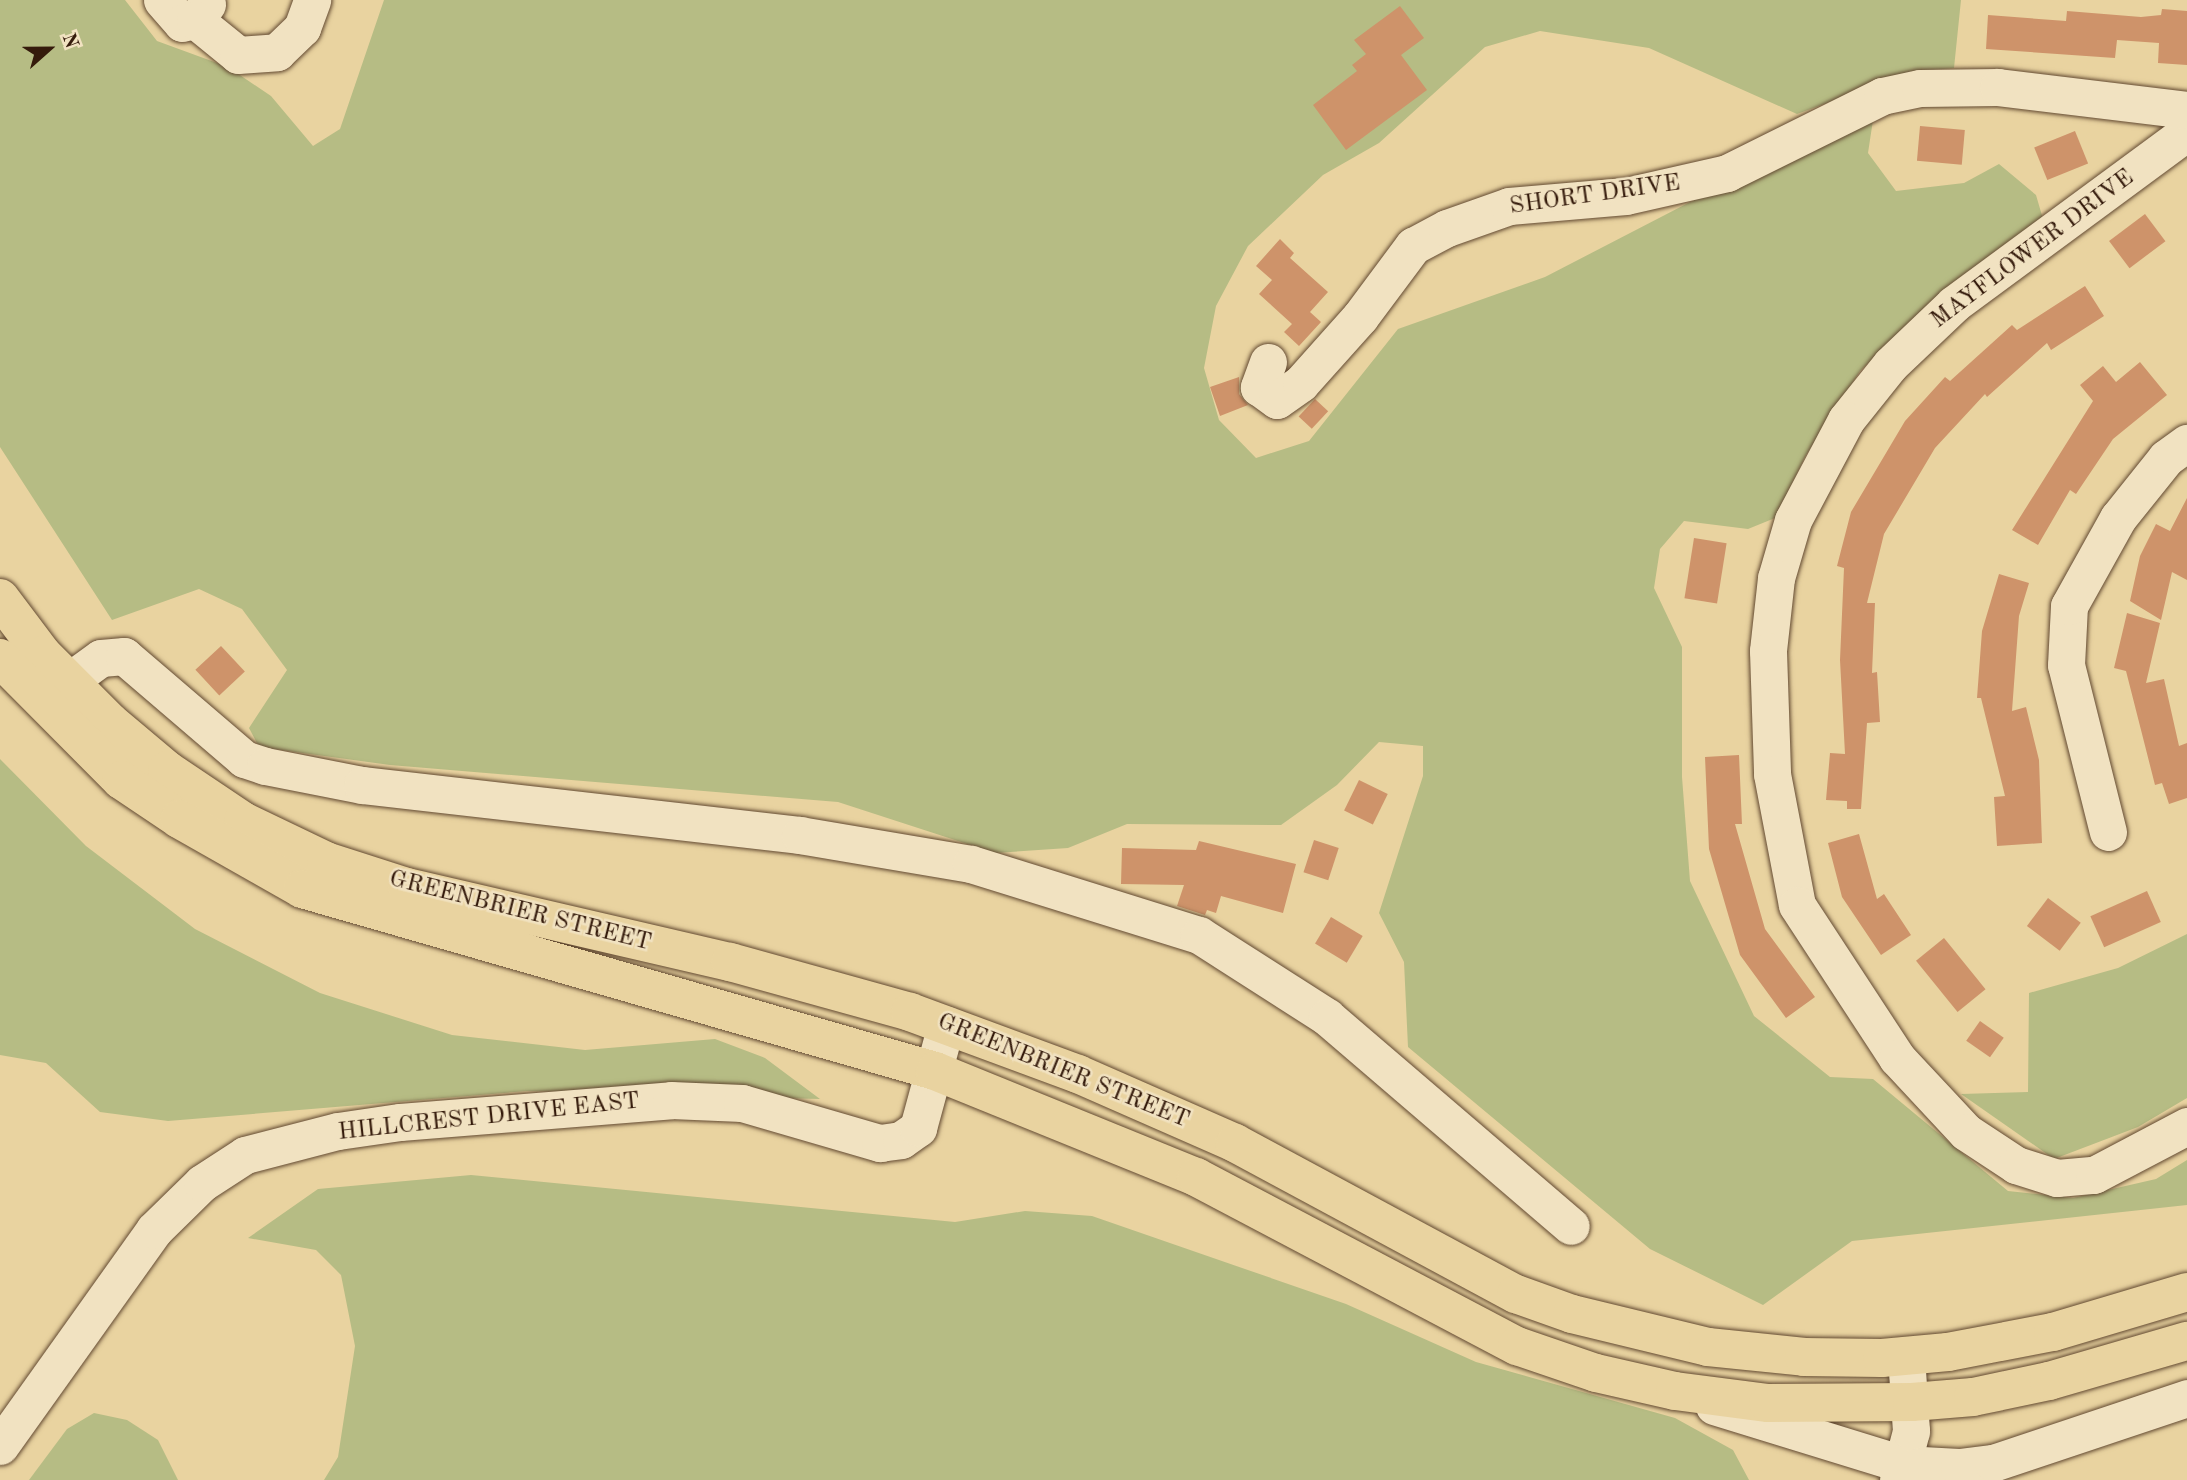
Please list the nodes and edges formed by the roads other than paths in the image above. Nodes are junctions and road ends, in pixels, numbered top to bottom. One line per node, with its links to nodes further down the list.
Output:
1 (162, 0): 3 (street)
2 (312, 0): 3 (street)
3 (202, 10)
4 (2187, 110): 6 (street, SHORT DRIVE)
5 (2187, 132): 14 (street, MAYFLOWER DRIVE)
6 (1268, 362)
7 (2187, 443): 11 (street)
8 (0, 598): 10 (main road, GREENBRIER STREET)
9 (0, 658): 13 (main road, GREENBRIER STREET)
10 (69, 681): 12 (main road, GREENBRIER STREET); 15 (street)
11 (2108, 832)
12 (946, 1025): 13 (street, HILLCREST DRIVE EAST); 18 (main road, GREENBRIER STREET)
13 (935, 1070): 19 (main road, GREENBRIER STREET); 22 (street, HILLCREST DRIVE EAST)
14 (2187, 1126)
15 (1572, 1226)
16 (2187, 1292): 18 (main road, GREENBRIER STREET)
17 (2187, 1341): 21 (main road, GREENBRIER STREET)
18 (1906, 1355): 21 (street)
19 (1633, 1380): 21 (main road, GREENBRIER STREET); 23 (street)
20 (2187, 1398): 23 (street)
21 (1912, 1402): 23 (street)
22 (0, 1446)
23 (1901, 1472)

